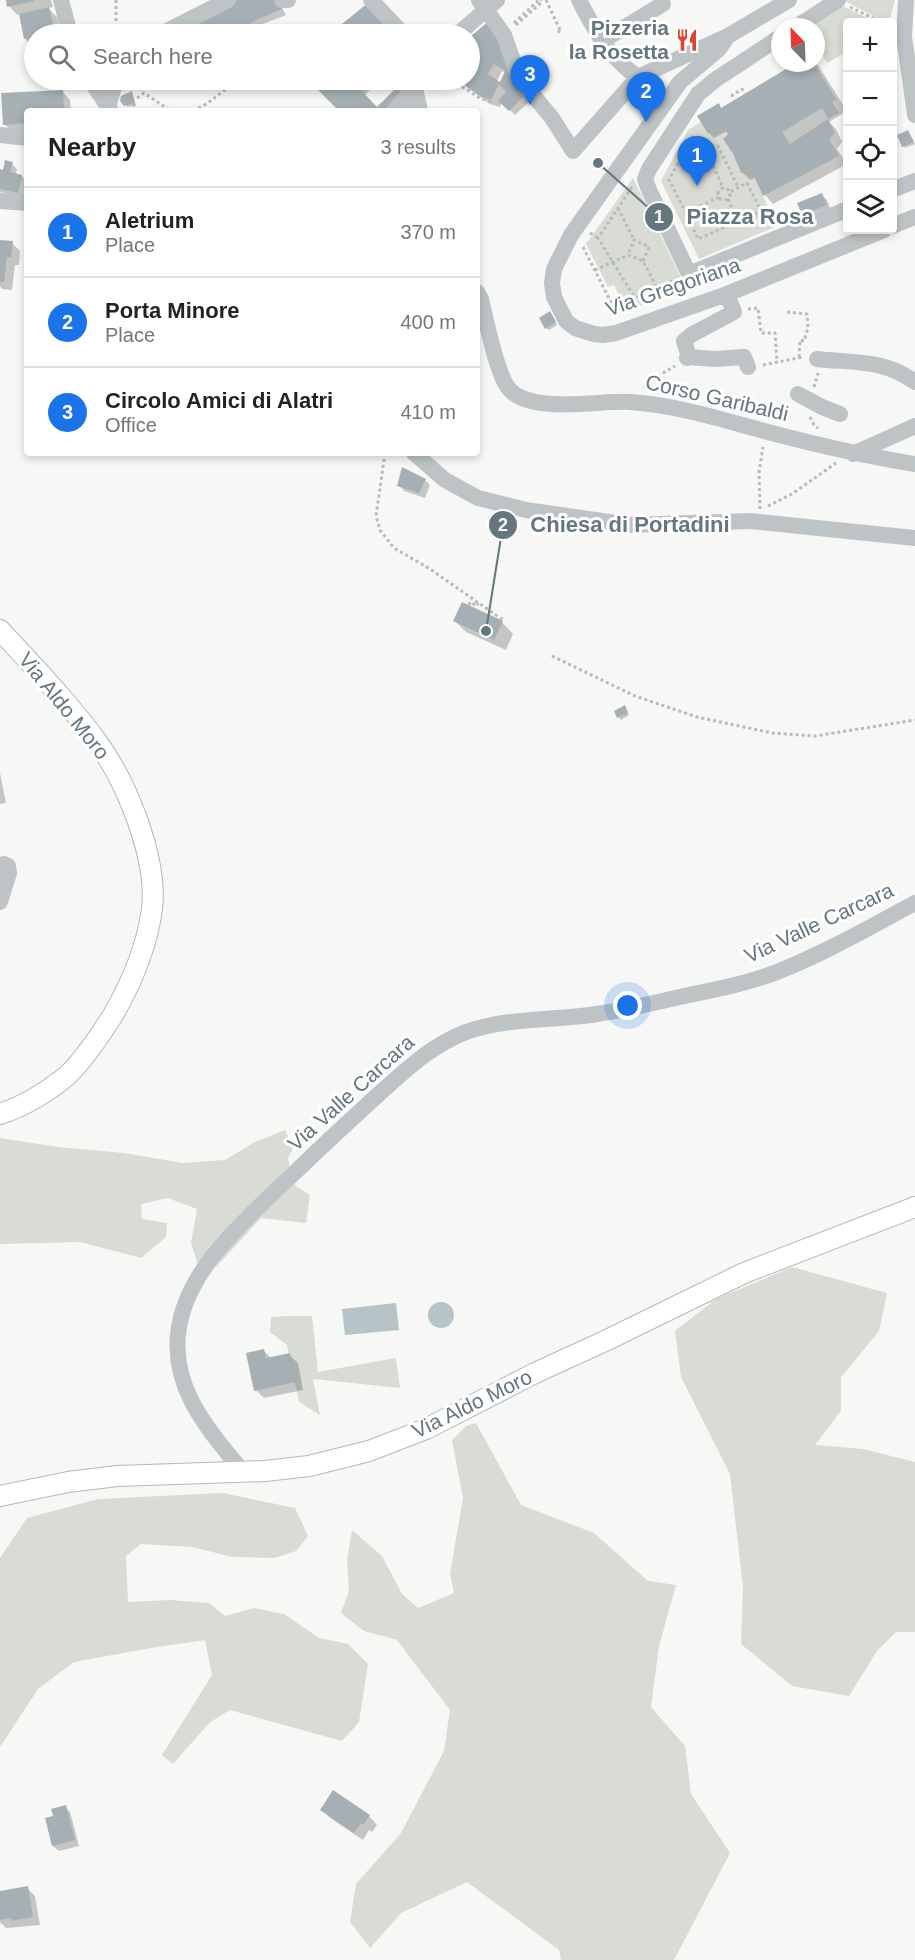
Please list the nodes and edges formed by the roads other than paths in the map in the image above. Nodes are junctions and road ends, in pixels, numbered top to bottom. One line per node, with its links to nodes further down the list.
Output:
1 (62, 0): 13 (street)
2 (228, 0): 14 (street)
3 (282, 0): 4 (street)
4 (288, 0)
5 (371, 0): 15 (street)
6 (579, 0): 18 (street)
7 (789, 0): 17 (street)
8 (838, 0): 12 (street)
9 (906, 0): 29 (street)
10 (488, 3): 16 (street); 20 (street)
11 (663, 4): 18 (street)
12 (810, 18)
13 (68, 24)
14 (180, 24)
15 (394, 24)
16 (468, 24)
17 (728, 36): 20 (street); 40 (street, Via Gregoriana)
18 (602, 41): 20 (street)
19 (771, 44): 36 (street)
20 (638, 77)
21 (97, 90): 25 (street)
22 (114, 90): 26 (street)
23 (413, 90): 27 (street)
24 (418, 90): 28 (street)
25 (108, 108)
26 (109, 108)
27 (397, 108)
28 (420, 108)
29 (915, 115)
30 (0, 135): 31 (street)
31 (24, 138)
32 (915, 181): 33 (street)
33 (897, 188)
34 (0, 201): 35 (street)
35 (24, 203)
36 (843, 210)
37 (915, 217): 38 (street)
38 (897, 224)
39 (874, 234): 40 (street, Via Gregoriana)
40 (727, 294): 43 (street)
41 (480, 297): 49 (street, Corso Garibaldi)
42 (817, 359): 44 (street)
43 (748, 367)
44 (915, 378)
45 (798, 394): 46 (street)
46 (840, 414)
47 (915, 426): 49 (street)
48 (417, 456): 51 (street)
49 (846, 457): 50 (street, Corso Garibaldi)
50 (915, 464)
51 (915, 538)
52 (0, 630): 56 (main road, Via Aldo Moro)
53 (0, 865): 54 (street)
54 (0, 902)
55 (915, 903): 58 (street, Via Valle Carcara)
56 (0, 1114)
57 (915, 1207): 58 (main road, Via Aldo Moro)
58 (243, 1472): 59 (main road, Via Aldo Moro)
59 (0, 1496)

